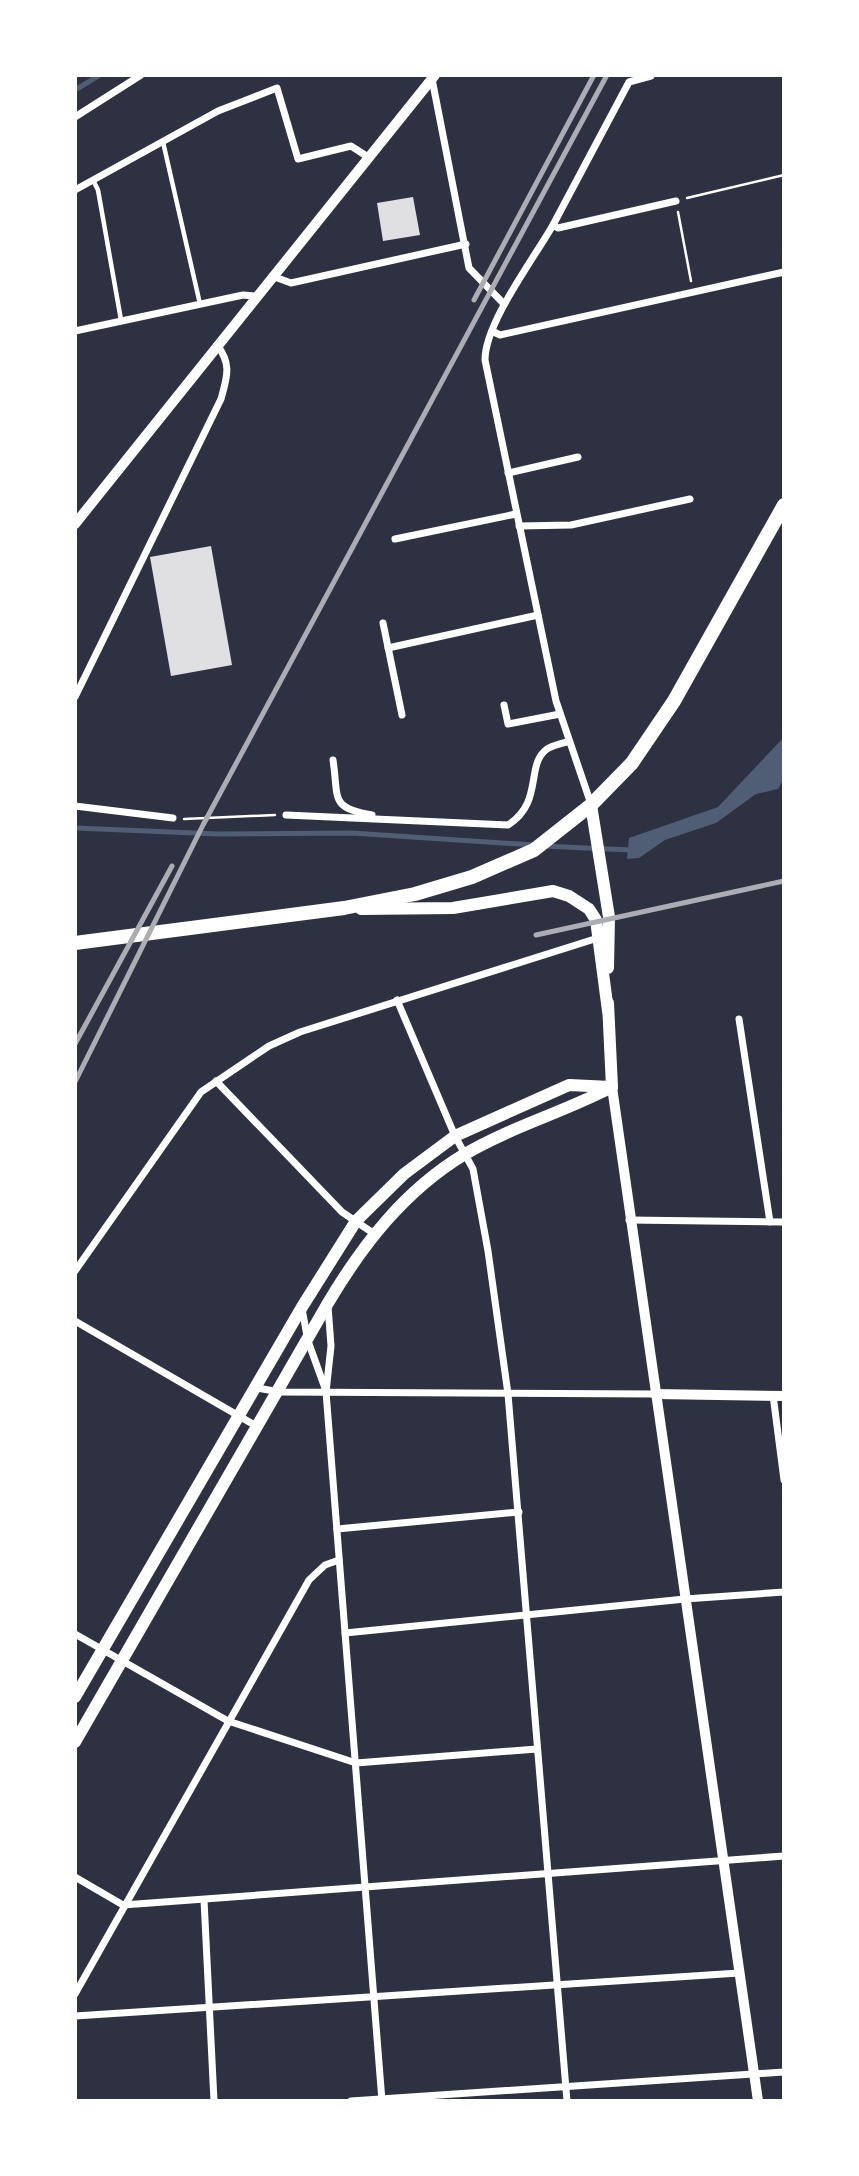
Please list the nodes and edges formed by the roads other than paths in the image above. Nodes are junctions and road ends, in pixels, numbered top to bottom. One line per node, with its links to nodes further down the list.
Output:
1 (141, 75): 4 (street)
2 (651, 76): 10 (street)
3 (433, 77): 6 (street); 11 (street)
4 (75, 117)
5 (163, 142): 6 (street); 7 (street); 15 (lane)
6 (368, 157): 13 (street)
7 (93, 180): 8 (street); 17 (lane)
8 (75, 190)
9 (676, 201): 10 (street)
10 (553, 225): 16 (street)
11 (466, 244): 13 (street); 16 (street)
12 (784, 272): 19 (street)
13 (272, 276): 14 (street)
14 (256, 296): 15 (street); 20 (street)
15 (200, 304): 17 (street)
16 (504, 304): 19 (street)
17 (121, 321): 18 (street)
18 (75, 331)
19 (492, 331): 22 (street)
20 (217, 344): 26 (street); 32 (street)
21 (578, 457): 22 (street)
22 (508, 473): 25 (street)
23 (690, 499): 27 (street)
24 (784, 505): 38 (highway)
25 (516, 514): 27 (street); 28 (street)
26 (75, 524)
27 (519, 526): 29 (street)
28 (395, 539)
29 (538, 615): 31 (street); 34 (street)
30 (383, 623): 31 (street)
31 (388, 649): 35 (street)
32 (75, 697)
33 (504, 705): 34 (street)
34 (560, 714): 36 (street)
35 (402, 715)
36 (569, 741): 38 (street); 42 (street)
37 (333, 760): 42 (street)
38 (591, 805): 43 (highway); 44 (main road)
39 (75, 806): 41 (street)
40 (286, 815): 42 (street)
41 (173, 818)
42 (381, 819)
43 (344, 908): 44 (main road); 45 (highway)
44 (603, 936): 46 (street); 49 (main road)
45 (75, 943)
46 (397, 1000): 48 (street); 50 (street)
47 (738, 1020): 54 (street)
48 (216, 1081): 53 (street); 57 (street)
49 (612, 1087): 50 (main road); 51 (main road); 52 (street)
50 (454, 1136): 51 (street); 53 (main road)
51 (466, 1154): 56 (main road); 65 (street)
52 (629, 1220): 54 (street); 66 (street)
53 (356, 1221): 56 (street); 59 (main road)
54 (770, 1222): 55 (street)
55 (784, 1222)
56 (373, 1233): 58 (main road)
57 (75, 1271)
58 (328, 1303): 61 (main road); 64 (street)
59 (302, 1307): 61 (street); 62 (main road)
60 (75, 1321): 68 (street)
61 (308, 1341): 63 (main road); 64 (street)
62 (257, 1388): 63 (street); 68 (main road)
63 (280, 1392): 64 (street); 69 (main road)
64 (327, 1392): 65 (street); 72 (street)
65 (508, 1394): 66 (street); 71 (street)
66 (655, 1394): 67 (street); 75 (street)
67 (778, 1396): 70 (street)
68 (240, 1417): 69 (street); 79 (main road)
69 (258, 1427): 80 (main road)
70 (784, 1480)
71 (519, 1512): 72 (street); 76 (street)
72 (337, 1529): 73 (street)
73 (339, 1560): 77 (street); 82 (street)
74 (784, 1592): 75 (street)
75 (685, 1599): 76 (street); 87 (street)
76 (527, 1615): 77 (street); 84 (street)
77 (345, 1633): 85 (street)
78 (75, 1634): 79 (street)
79 (103, 1650): 80 (street); 81 (main road)
80 (122, 1662): 82 (street); 83 (main road)
81 (75, 1697)
82 (228, 1721): 85 (street); 92 (street)
83 (75, 1742)
84 (537, 1749): 85 (street); 88 (street)
85 (356, 1763): 90 (street)
86 (784, 1856): 87 (street)
87 (722, 1861): 88 (street); 93 (street)
88 (546, 1872): 90 (street); 94 (street)
89 (75, 1878): 92 (street)
90 (366, 1886): 91 (street); 96 (street)
91 (204, 1900): 92 (street); 97 (street)
92 (123, 1905): 95 (street)
93 (739, 1973): 94 (street); 100 (street)
94 (556, 1985): 96 (street); 101 (street)
95 (75, 1994)
96 (374, 1997): 97 (street); 102 (street)
97 (209, 2008): 98 (street); 103 (street)
98 (75, 2016)
99 (784, 2072): 100 (street)
100 (754, 2074): 101 (street); 106 (street)
101 (566, 2086): 102 (street); 105 (street)
102 (382, 2099): 104 (street)
103 (214, 2101)
104 (351, 2101)
105 (567, 2101)
106 (758, 2101)

